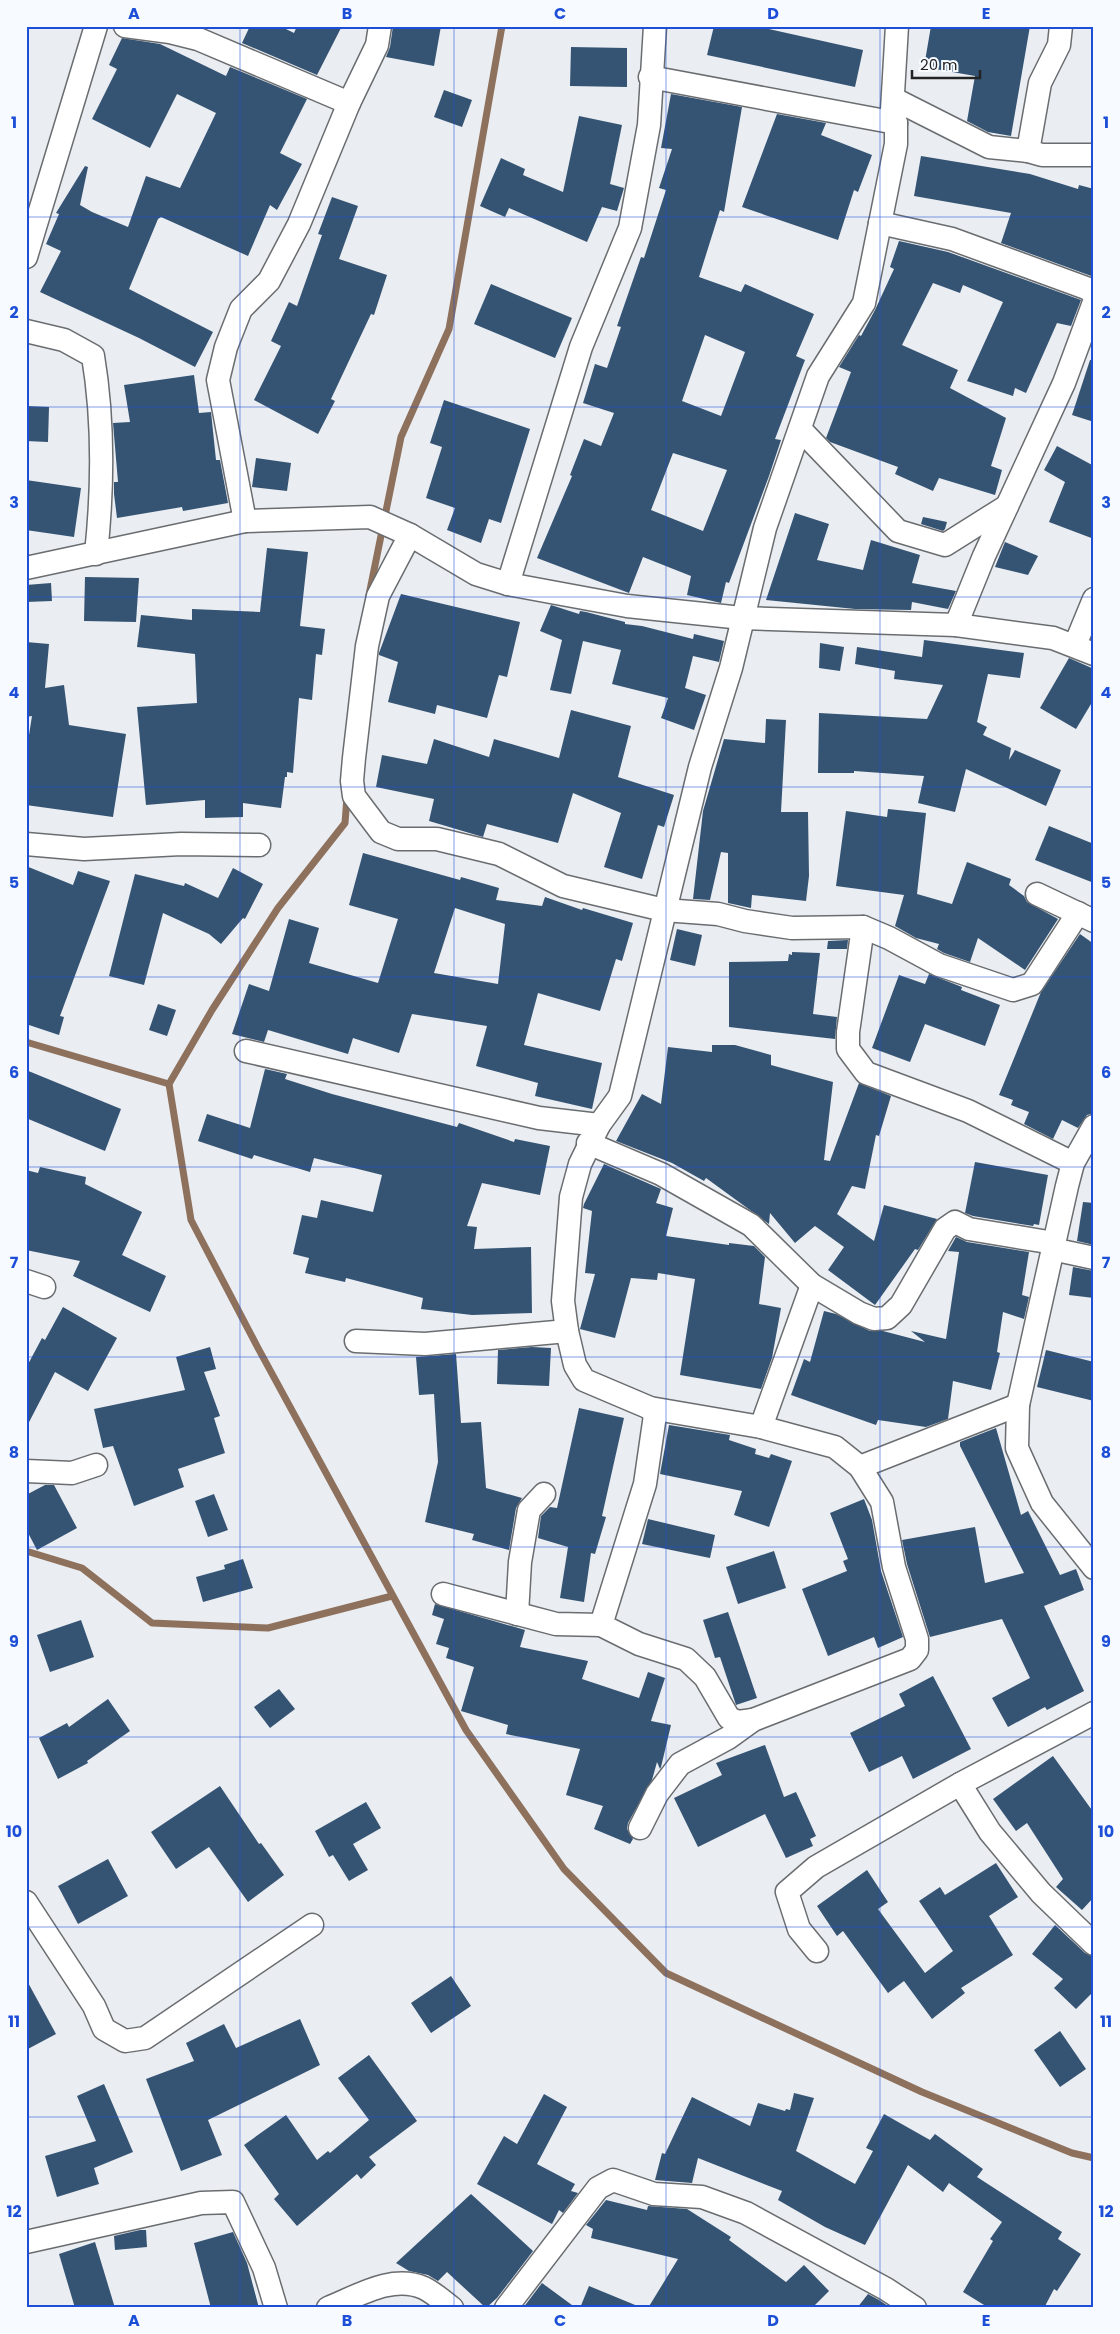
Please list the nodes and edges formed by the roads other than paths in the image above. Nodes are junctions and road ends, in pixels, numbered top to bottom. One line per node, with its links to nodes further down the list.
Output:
1 (96, 26): 14 (street)
2 (126, 26): 9 (street)
3 (380, 26): 9 (street)
4 (654, 26): 7 (street)
5 (897, 26): 8 (street)
6 (1061, 26): 11 (street)
7 (650, 77): 10 (street); 24 (street)
8 (894, 99): 10 (street); 11 (street)
9 (349, 103): 20 (street)
10 (896, 122): 13 (street)
11 (1028, 152): 12 (street)
12 (1094, 156)
13 (880, 223): 15 (street); 18 (street)
14 (26, 257)
15 (1094, 293)
16 (1094, 302): 19 (street)
17 (26, 331): 22 (street)
18 (800, 429): 19 (street); 26 (street)
19 (1007, 506): 27 (street)
20 (245, 521): 21 (street); 22 (street)
21 (410, 535): 24 (street); 32 (street)
22 (96, 554): 23 (street)
23 (26, 568)
24 (508, 584): 26 (street)
25 (1094, 600): 28 (street)
26 (742, 618): 27 (street); 32 (street)
27 (956, 625): 28 (street)
28 (1084, 650)
29 (26, 844): 30 (street)
30 (259, 845)
31 (1037, 894): 33 (street)
32 (664, 910): 34 (street); 37 (street)
33 (1086, 917): 34 (street)
34 (863, 927): 38 (street)
35 (246, 1050): 37 (street)
36 (1094, 1126): 38 (street)
37 (593, 1134): 41 (street); 42 (street)
38 (1073, 1163): 39 (street)
39 (1053, 1246): 40 (street); 41 (street); 44 (street)
40 (1094, 1258)
41 (812, 1285): 46 (street)
42 (567, 1331): 43 (street); 45 (street)
43 (356, 1341)
44 (1018, 1405): 48 (street); 51 (street)
45 (650, 1408): 46 (street); 54 (street)
46 (761, 1427): 48 (street)
47 (96, 1465): 49 (street)
48 (860, 1466): 56 (street)
49 (26, 1471)
50 (544, 1494): 53 (street)
51 (1094, 1568)
52 (443, 1594): 53 (street)
53 (517, 1614): 54 (street)
54 (601, 1625): 56 (street)
55 (1094, 1713): 57 (street)
56 (753, 1720): 58 (street)
57 (960, 1784): 61 (street); 62 (street)
58 (640, 1828)
59 (29, 1914): 60 (street)
60 (312, 1925)
61 (1094, 1944)
62 (817, 1951)
63 (26, 2242): 64 (street)
64 (276, 2308)
65 (328, 2308): 66 (street)
66 (452, 2308)
67 (506, 2308): 68 (street)
68 (915, 2308)

